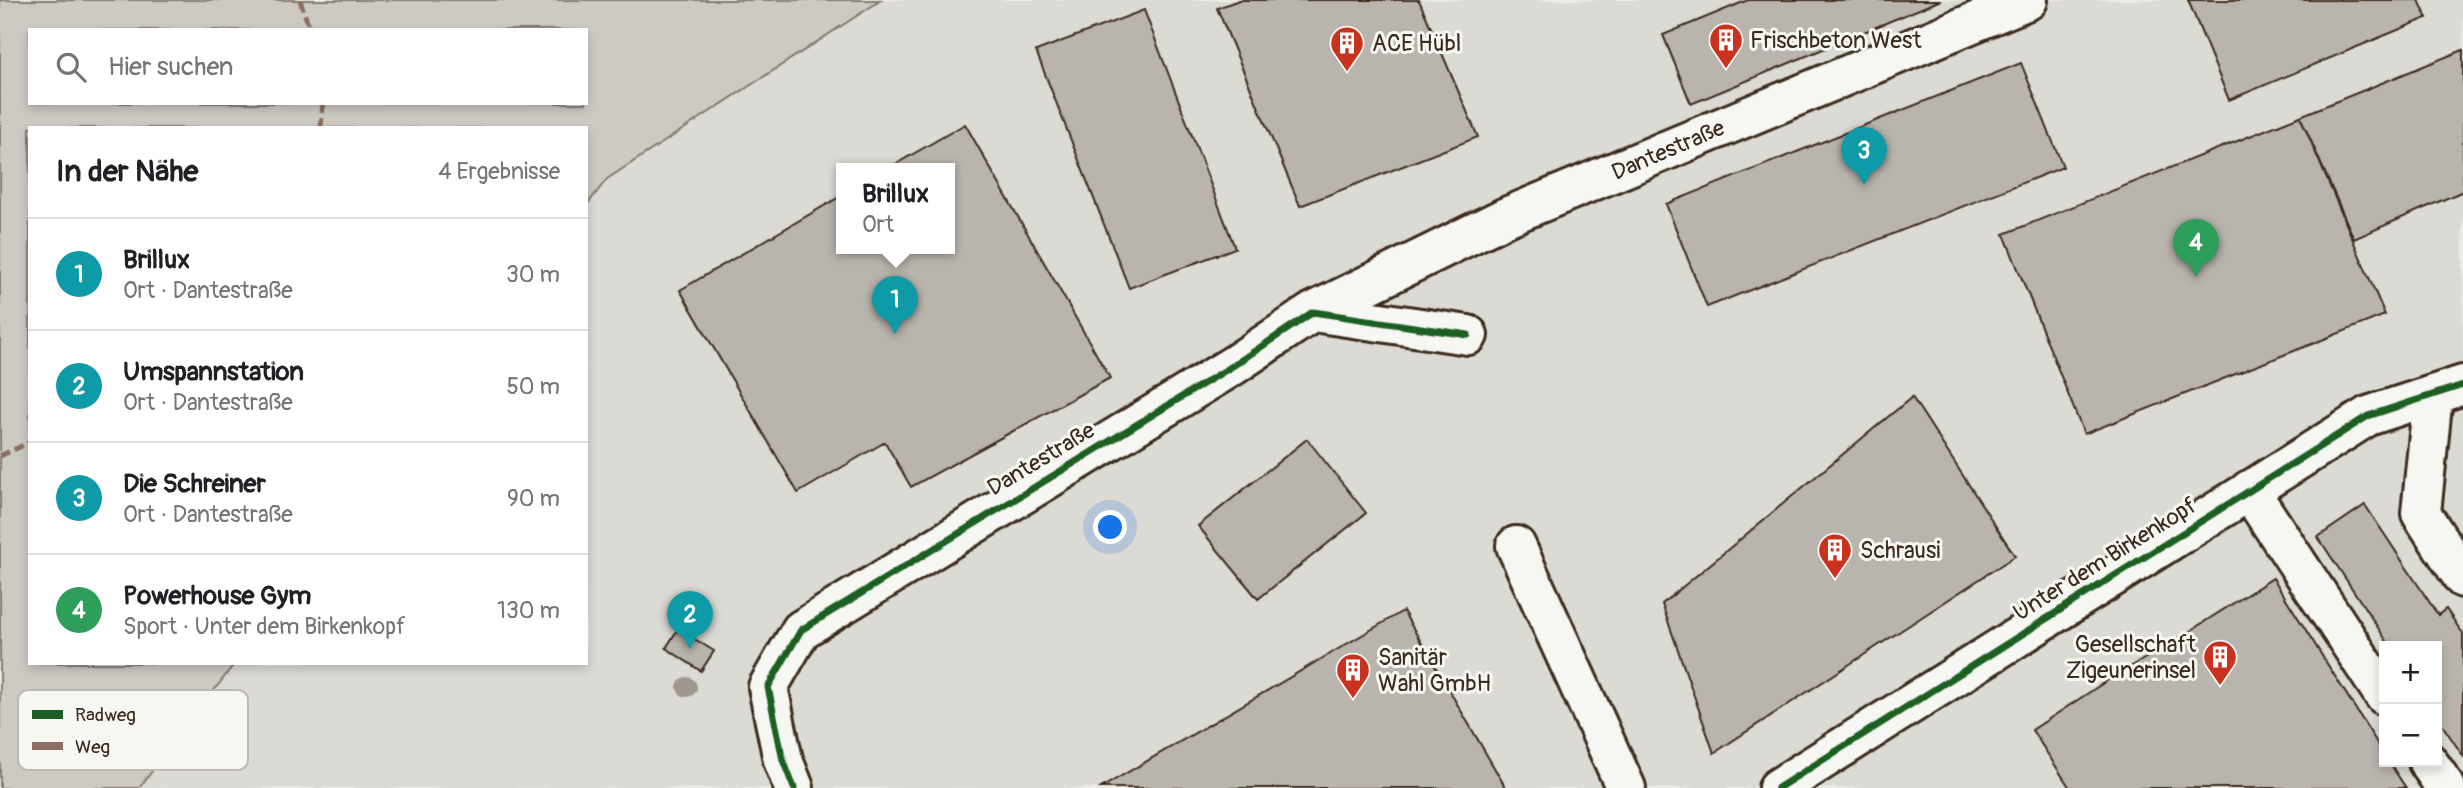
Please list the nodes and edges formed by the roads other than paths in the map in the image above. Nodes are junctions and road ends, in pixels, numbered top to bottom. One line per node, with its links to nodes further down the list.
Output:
1 (2028, 0): 2 (street, Dantestraße)
2 (1313, 312): 3 (street); 10 (street, Dantestraße)
3 (1468, 335)
4 (2448, 390): 5 (street, Unter dem Birkenkopf); 7 (street)
5 (2249, 490): 8 (street); 12 (street, Unter dem Birkenkopf)
6 (1516, 546): 11 (street)
7 (2463, 579)
8 (2379, 687)
9 (2431, 767): 13 (street)
10 (794, 788)
11 (1626, 788)
12 (1778, 788)
13 (2446, 788)

